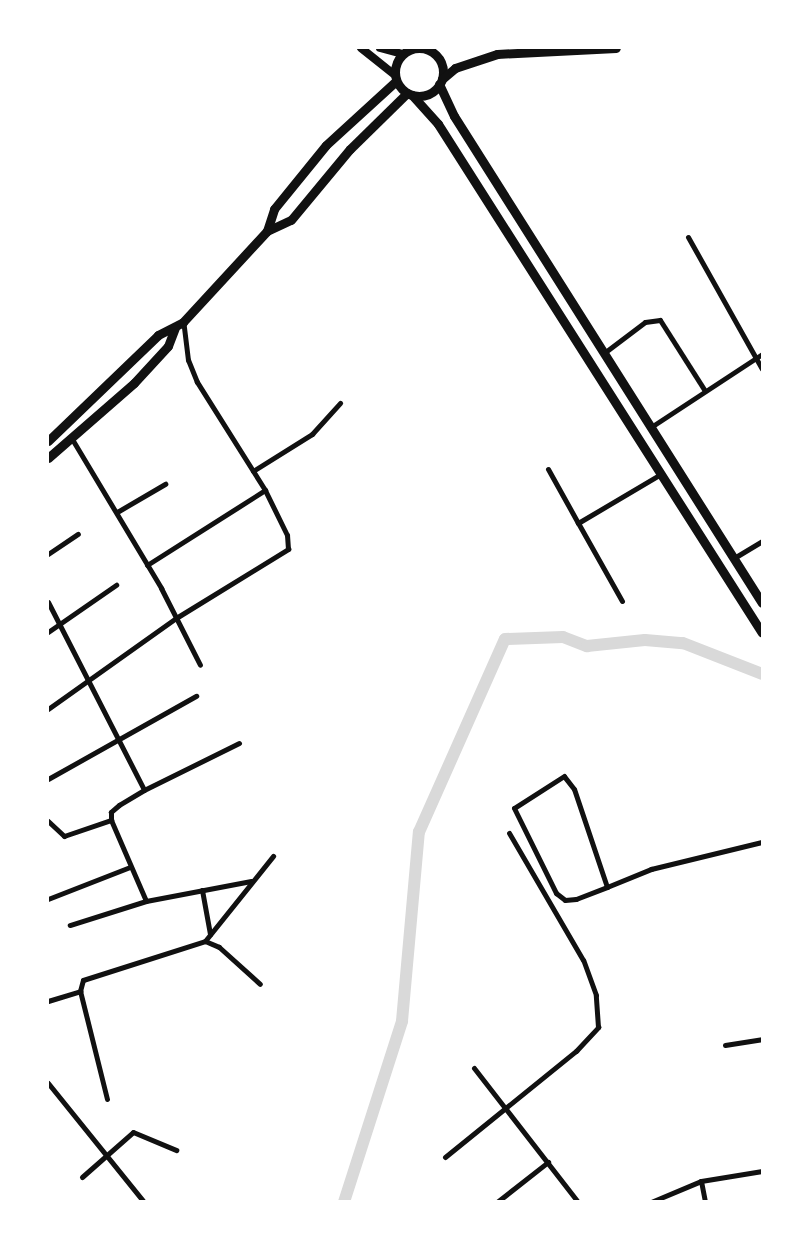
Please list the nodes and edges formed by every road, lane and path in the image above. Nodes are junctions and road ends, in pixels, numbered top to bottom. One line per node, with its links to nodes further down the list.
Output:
1 (362, 48): 8 (street)
2 (380, 48): 7 (street)
3 (422, 48): 4 (main road); 7 (main road); 9 (main road)
4 (440, 48)
5 (616, 48): 6 (main road)
6 (542, 49): 9 (main road)
7 (403, 54): 8 (main road)
8 (396, 78): 10 (main road); 11 (main road)
9 (440, 82): 10 (main road); 15 (main road)
10 (410, 94): 11 (main road); 27 (main road)
11 (267, 231): 13 (main road)
12 (688, 238): 17 (street)
13 (183, 322): 14 (main road); 26 (street)
14 (175, 328): 22 (main road); 23 (main road)
15 (604, 353): 19 (street); 21 (main road)
16 (762, 354): 17 (street)
17 (756, 358): 18 (street); 19 (street)
18 (762, 369)
19 (705, 391): 21 (street)
20 (340, 403): 26 (street)
21 (651, 427): 35 (main road)
22 (72, 439): 24 (main road); 30 (street)
23 (48, 440)
24 (48, 458)
25 (548, 469): 31 (street)
26 (253, 471): 29 (street)
27 (661, 474): 31 (street); 44 (main road)
28 (165, 484): 30 (street)
29 (265, 490): 36 (street); 41 (street)
30 (117, 512): 36 (street)
31 (578, 524): 38 (street)
32 (78, 534): 34 (street)
33 (762, 541): 35 (street)
34 (48, 554)
35 (734, 558): 40 (main road)
36 (148, 565): 41 (street)
37 (116, 586): 42 (street)
38 (622, 601)
39 (48, 602): 42 (street)
40 (762, 603)
41 (176, 618): 45 (street); 46 (street)
42 (62, 623): 43 (street); 46 (street)
43 (48, 632)
44 (762, 633)
45 (200, 665)
46 (89, 681): 48 (street); 49 (street)
47 (196, 696): 49 (street)
48 (48, 709)
49 (119, 741): 51 (street); 52 (street)
50 (239, 743): 52 (street)
51 (48, 779)
52 (144, 790): 54 (street)
53 (48, 820): 54 (street)
54 (111, 820): 58 (street)
55 (509, 833): 75 (street)
56 (762, 842): 60 (street)
57 (273, 856): 59 (street)
58 (130, 867): 62 (street); 63 (street)
59 (252, 881): 61 (street); 65 (street)
60 (608, 887): 60 (street)
61 (202, 890): 63 (street); 65 (street)
62 (48, 899)
63 (146, 901): 64 (street)
64 (70, 925)
65 (210, 934): 66 (street)
66 (205, 941): 67 (street); 68 (street)
67 (260, 984)
68 (80, 991): 69 (street); 74 (street)
69 (48, 1001)
70 (762, 1039): 71 (street)
71 (726, 1044)
72 (474, 1068): 75 (street)
73 (48, 1083): 77 (street)
74 (107, 1098)
75 (504, 1107): 78 (street); 79 (street)
76 (176, 1150): 77 (street)
77 (106, 1153): 81 (street); 83 (street)
78 (445, 1158)
79 (548, 1162): 84 (street); 85 (street)
80 (762, 1171): 82 (street)
81 (82, 1177)
82 (701, 1181): 86 (street); 87 (street)
83 (144, 1202)
84 (497, 1202)
85 (578, 1202)
86 (652, 1202)
87 (704, 1202)

